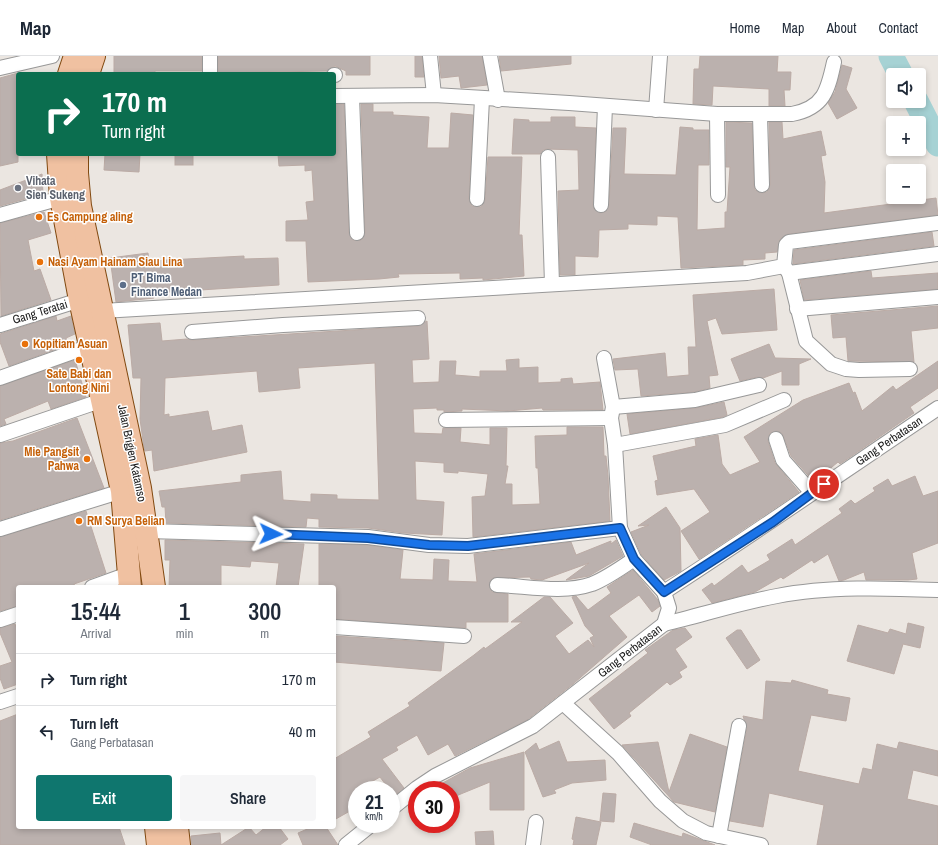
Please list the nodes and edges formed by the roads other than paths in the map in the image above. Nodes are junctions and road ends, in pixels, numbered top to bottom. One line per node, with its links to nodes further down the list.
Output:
1 (52, 56): 9 (street)
2 (75, 56): 10 (main road)
3 (94, 56): 11 (main road)
4 (210, 56): 12 (street)
5 (430, 56): 13 (street)
6 (490, 56): 17 (street)
7 (660, 56): 19 (street)
8 (834, 62): 21 (street)
9 (0, 68)
10 (70, 72)
11 (89, 72)
12 (210, 72)
13 (434, 95): 15 (street); 16 (street)
14 (336, 96): 15 (street)
15 (352, 97): 32 (street)
16 (482, 99): 17 (street); 28 (street)
17 (498, 100): 18 (street)
18 (605, 106): 19 (street); 29 (street)
19 (656, 110): 20 (street)
20 (717, 114): 21 (street); 26 (street)
21 (760, 116): 25 (street)
22 (58, 156): 27 (main road, Jalan Brigjen Katamso)
23 (77, 156): 40 (main road, Jalan Brigjen Katamso)
24 (548, 157): 35 (street)
25 (762, 185)
26 (718, 195)
27 (61, 198): 30 (street); 37 (main road, Jalan Brigjen Katamso)
28 (477, 199)
29 (601, 205)
30 (0, 215)
31 (938, 223): 34 (street)
32 (357, 233)
33 (938, 254): 34 (street)
34 (786, 270): 35 (street); 39 (street)
35 (552, 284): 38 (street)
36 (938, 297): 39 (street)
37 (80, 300): 42 (street, Gang Teratai); 45 (main road, Jalan Brigjen Katamso)
38 (281, 302): 40 (street); 43 (street)
39 (797, 309): 47 (street)
40 (102, 311): 55 (main road, Jalan Brigjen Katamso)
41 (418, 318): 43 (street)
42 (0, 325)
43 (283, 325): 44 (street)
44 (192, 332)
45 (90, 346): 48 (street); 50 (main road, Jalan Brigjen Katamso)
46 (604, 358): 53 (street)
47 (910, 369)
48 (0, 378)
49 (759, 385): 53 (street)
50 (103, 400): 55 (main road, Jalan Brigjen Katamso); 56 (street)
51 (784, 400): 58 (street)
52 (938, 408): 60 (street, Gang Perbatasan)
53 (612, 412): 54 (street); 58 (street)
54 (446, 420)
55 (117, 424): 59 (main road, Jalan Brigjen Katamso); 63 (main road, Jalan Brigjen Katamso)
56 (0, 435)
57 (776, 440): 60 (street)
58 (615, 445): 61 (street)
59 (122, 491): 62 (street); 65 (main road, Jalan Brigjen Katamso)
60 (812, 493): 70 (street, Gang Perbatasan)
61 (620, 528): 63 (street); 64 (street)
62 (0, 529)
63 (147, 530): 67 (main road, Jalan Brigjen Katamso)
64 (634, 559): 68 (street); 70 (street)
65 (129, 580): 66 (street)
66 (103, 585)
67 (154, 585)
68 (497, 585)
69 (938, 590): 73 (street)
70 (664, 592): 73 (street, Gang Perbatasan)
71 (16, 615): 72 (street)
72 (0, 620)
73 (664, 624): 78 (street, Gang Perbatasan)
74 (336, 628): 75 (street)
75 (464, 636)
76 (16, 697): 77 (street)
77 (0, 702)
78 (563, 704): 80 (street, Gang Perbatasan); 85 (street)
79 (739, 726): 85 (street)
80 (400, 802)
81 (536, 822): 90 (street)
82 (156, 829): 87 (main road)
83 (177, 829): 88 (main road)
84 (361, 833): 89 (street)
85 (719, 836): 86 (street)
86 (739, 843): 91 (street)
87 (158, 845)
88 (179, 845)
89 (346, 845)
90 (533, 845)
91 (761, 845)

